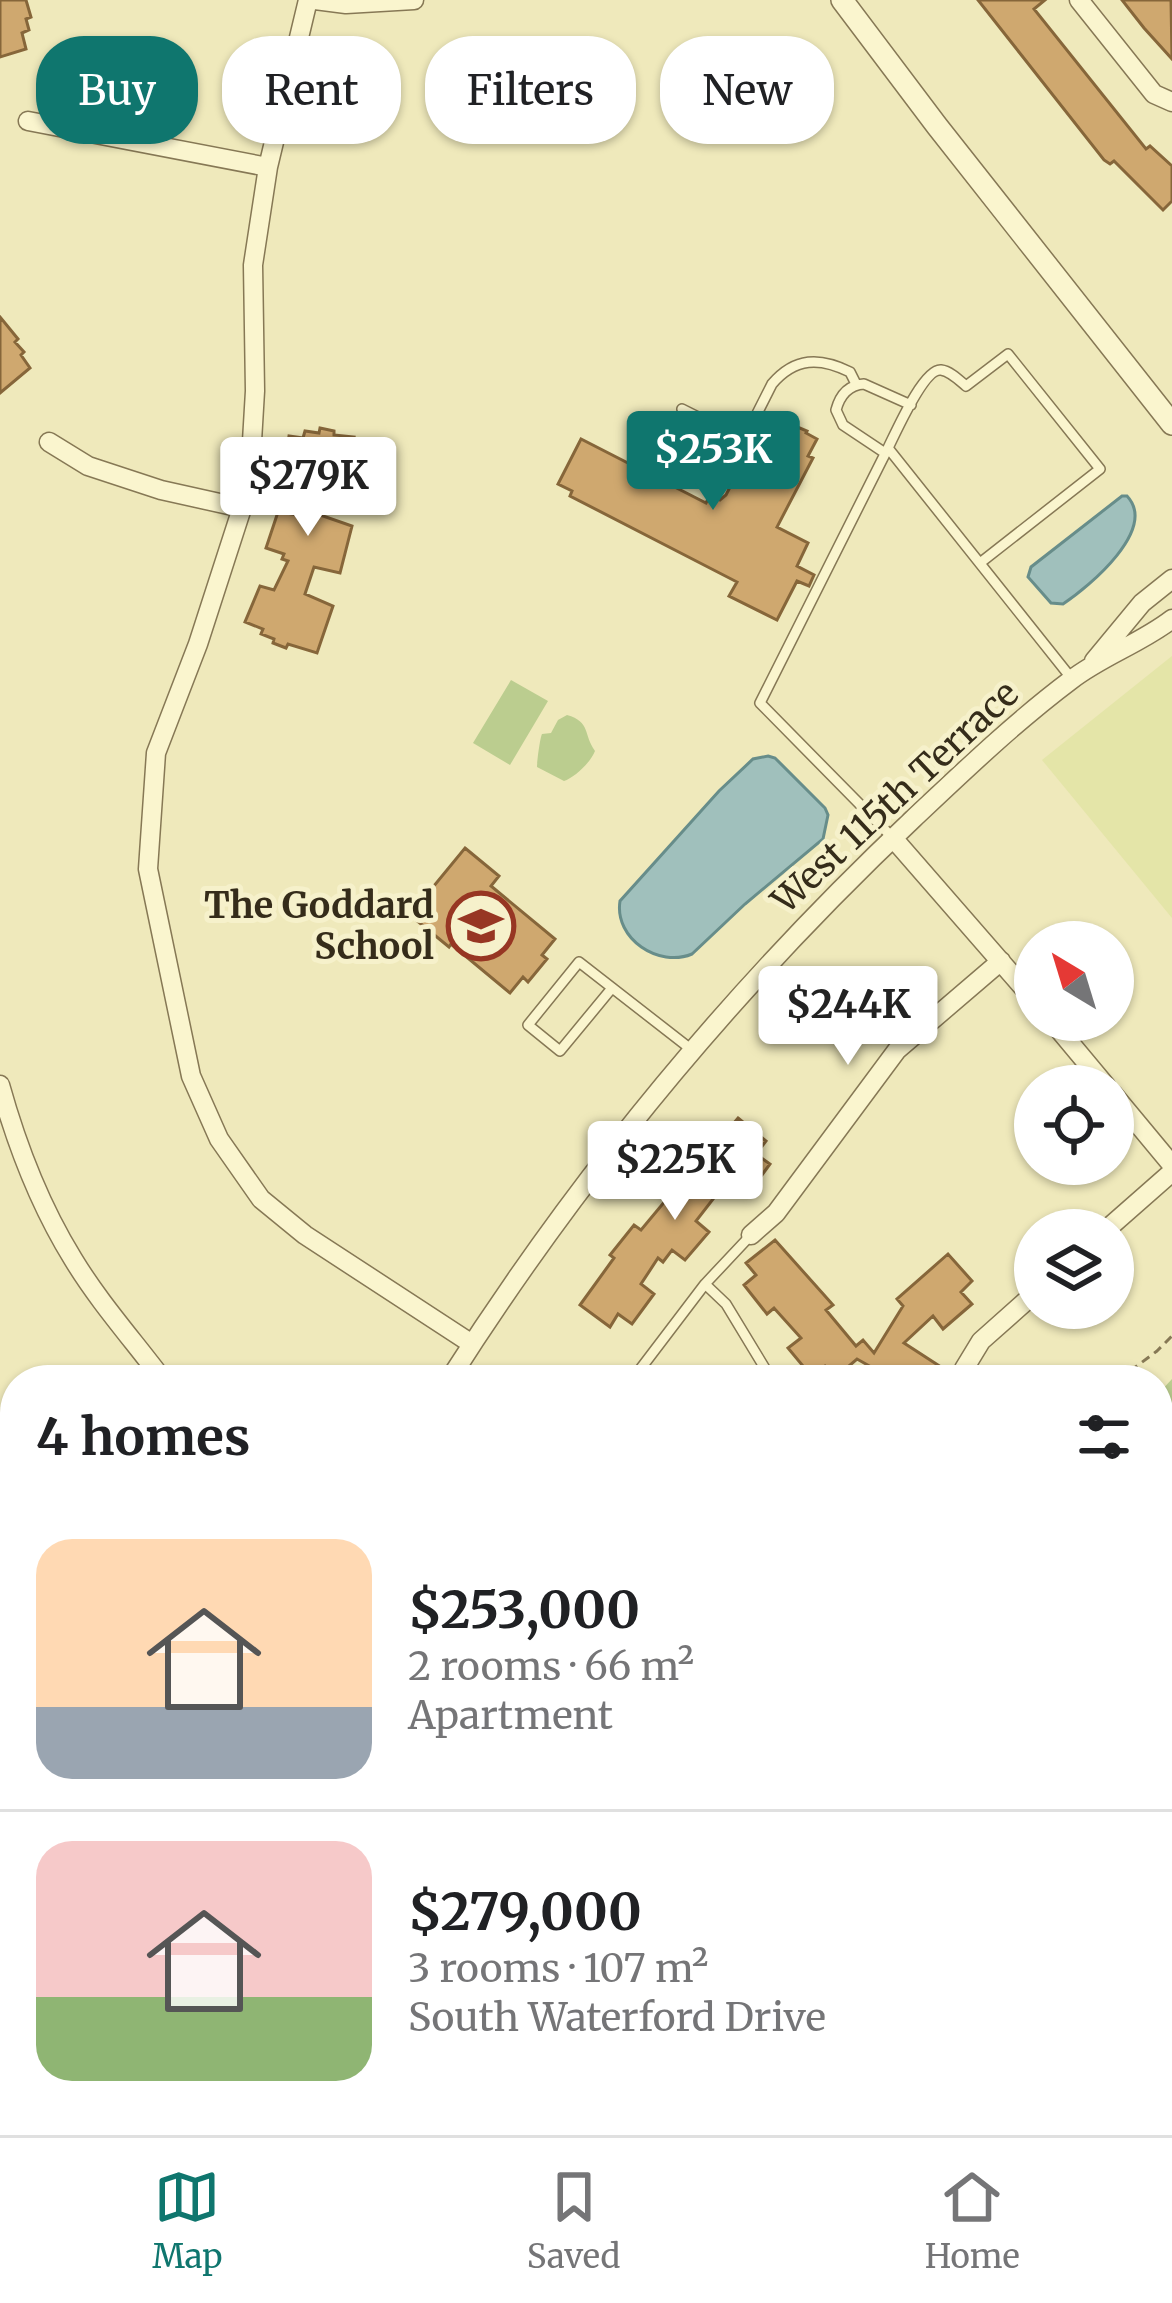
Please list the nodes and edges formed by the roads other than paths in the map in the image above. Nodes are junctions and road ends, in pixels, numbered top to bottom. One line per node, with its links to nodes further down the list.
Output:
1 (311, 0): 2 (street); 7 (street)
2 (414, 0)
3 (842, 0): 11 (street)
4 (1079, 0): 5 (street)
5 (1172, 102)
6 (28, 121): 7 (street)
7 (268, 167): 16 (street)
8 (856, 384): 9 (lane); 12 (lane); 14 (lane)
9 (911, 405): 14 (lane); 17 (lane)
10 (682, 409): 12 (lane)
11 (1172, 424)
12 (744, 440): 15 (lane)
13 (50, 442): 16 (street)
14 (886, 451): 17 (lane); 21 (lane)
15 (718, 491)
16 (242, 508): 35 (street)
17 (980, 563): 20 (lane)
18 (1172, 579): 20 (street, West 115th Terrace)
19 (1172, 619): 20 (street, West 115th Terrace)
20 (1080, 674): 21 (street, West 115th Terrace)
21 (893, 838): 22 (street); 26 (street, West 115th Terrace)
22 (1001, 961): 23 (street); 32 (street)
23 (1014, 976)
24 (612, 988): 24 (lane); 26 (lane)
25 (1068, 1041): 27 (street)
26 (692, 1050): 35 (street, West 115th Terrace)
27 (1088, 1065)
28 (0, 1085): 36 (street)
29 (1134, 1121): 30 (street)
30 (1172, 1169): 31 (street)
31 (1129, 1209)
32 (751, 1235): 33 (lane)
33 (705, 1284): 38 (lane); 39 (lane)
34 (1014, 1312): 40 (street)
35 (472, 1344): 37 (street, West 115th Terrace)
36 (152, 1365)
37 (459, 1365)
38 (643, 1365)
39 (763, 1365)
40 (968, 1365)

